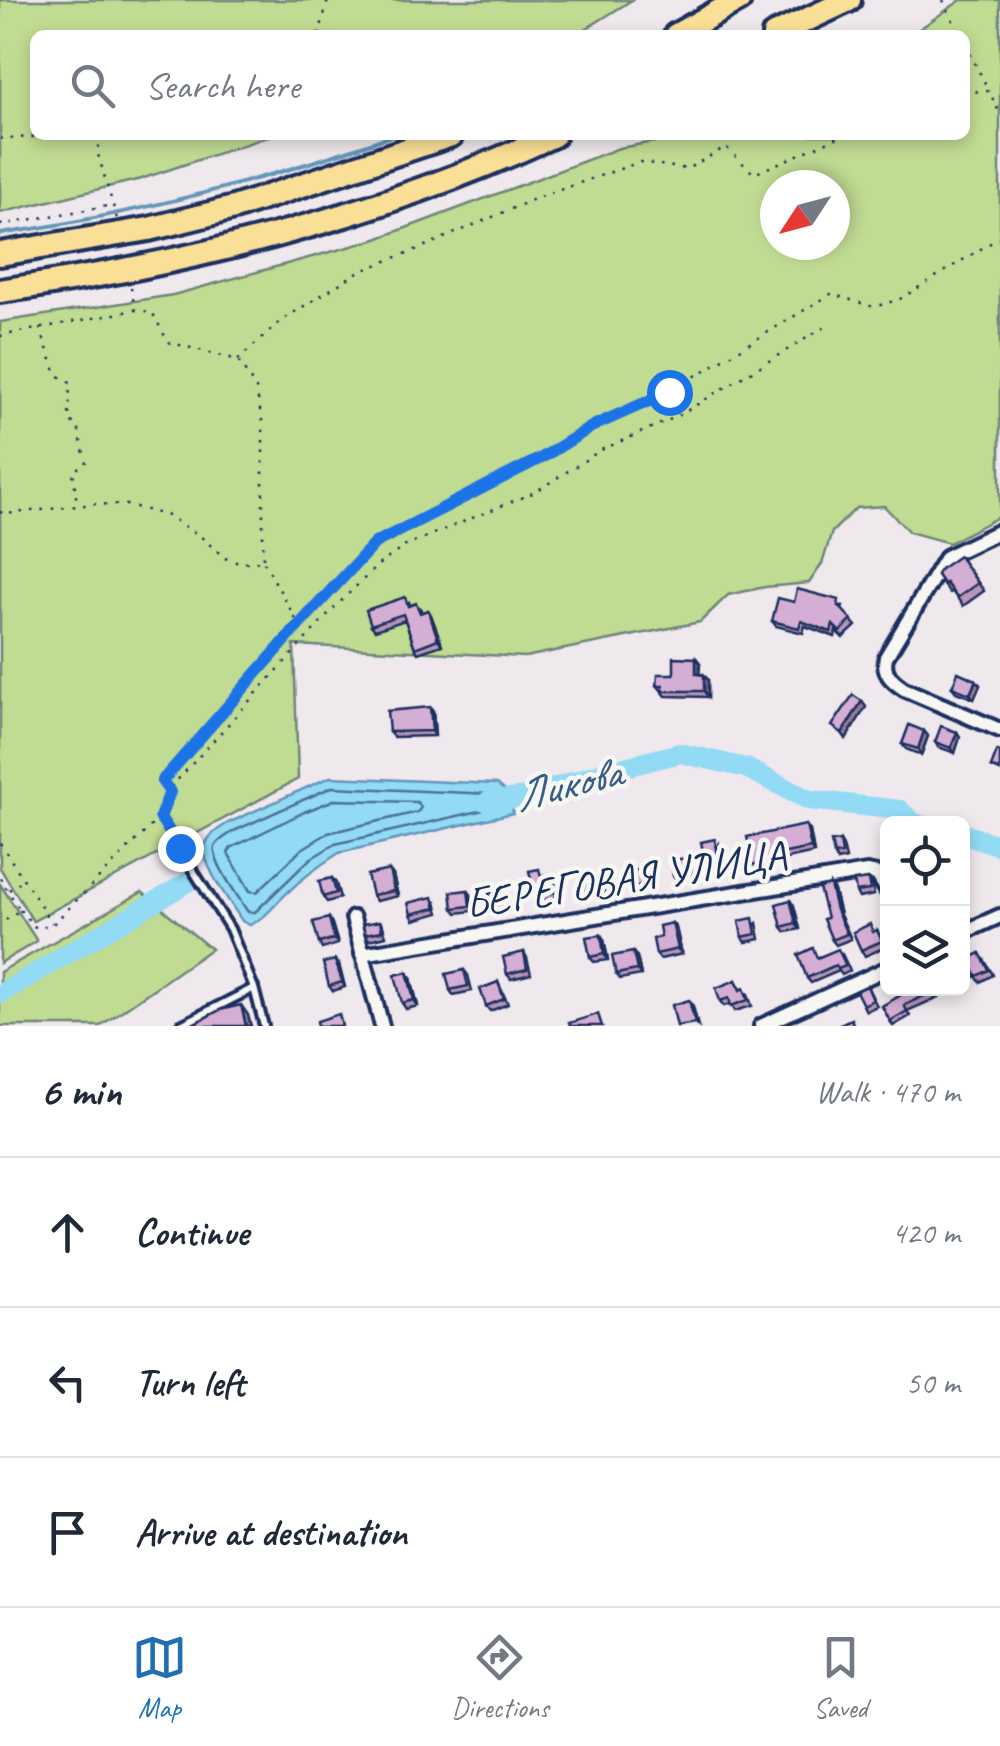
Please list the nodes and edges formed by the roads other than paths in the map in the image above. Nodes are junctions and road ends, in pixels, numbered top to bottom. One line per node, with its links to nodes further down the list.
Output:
1 (739, 0): 3 (highway)
2 (849, 0): 4 (highway)
3 (685, 30)
4 (785, 30)
5 (437, 140): 7 (highway)
6 (543, 140): 8 (highway)
7 (0, 254)
8 (0, 291)
9 (1000, 531): 10 (street)
10 (1000, 730)
11 (180, 848): 18 (lane)
12 (880, 879): 16 (street, БЕРЕГОВАЯ УЛИЦА)
13 (1000, 916): 15 (street)
14 (353, 918): 16 (street)
15 (970, 930)
16 (362, 954): 23 (street)
17 (880, 972): 24 (street)
18 (254, 988): 19 (lane); 22 (lane)
19 (196, 1017): 20 (lane); 21 (lane)
20 (179, 1026)
21 (200, 1026)
22 (264, 1026)
23 (382, 1026)
24 (760, 1026)

